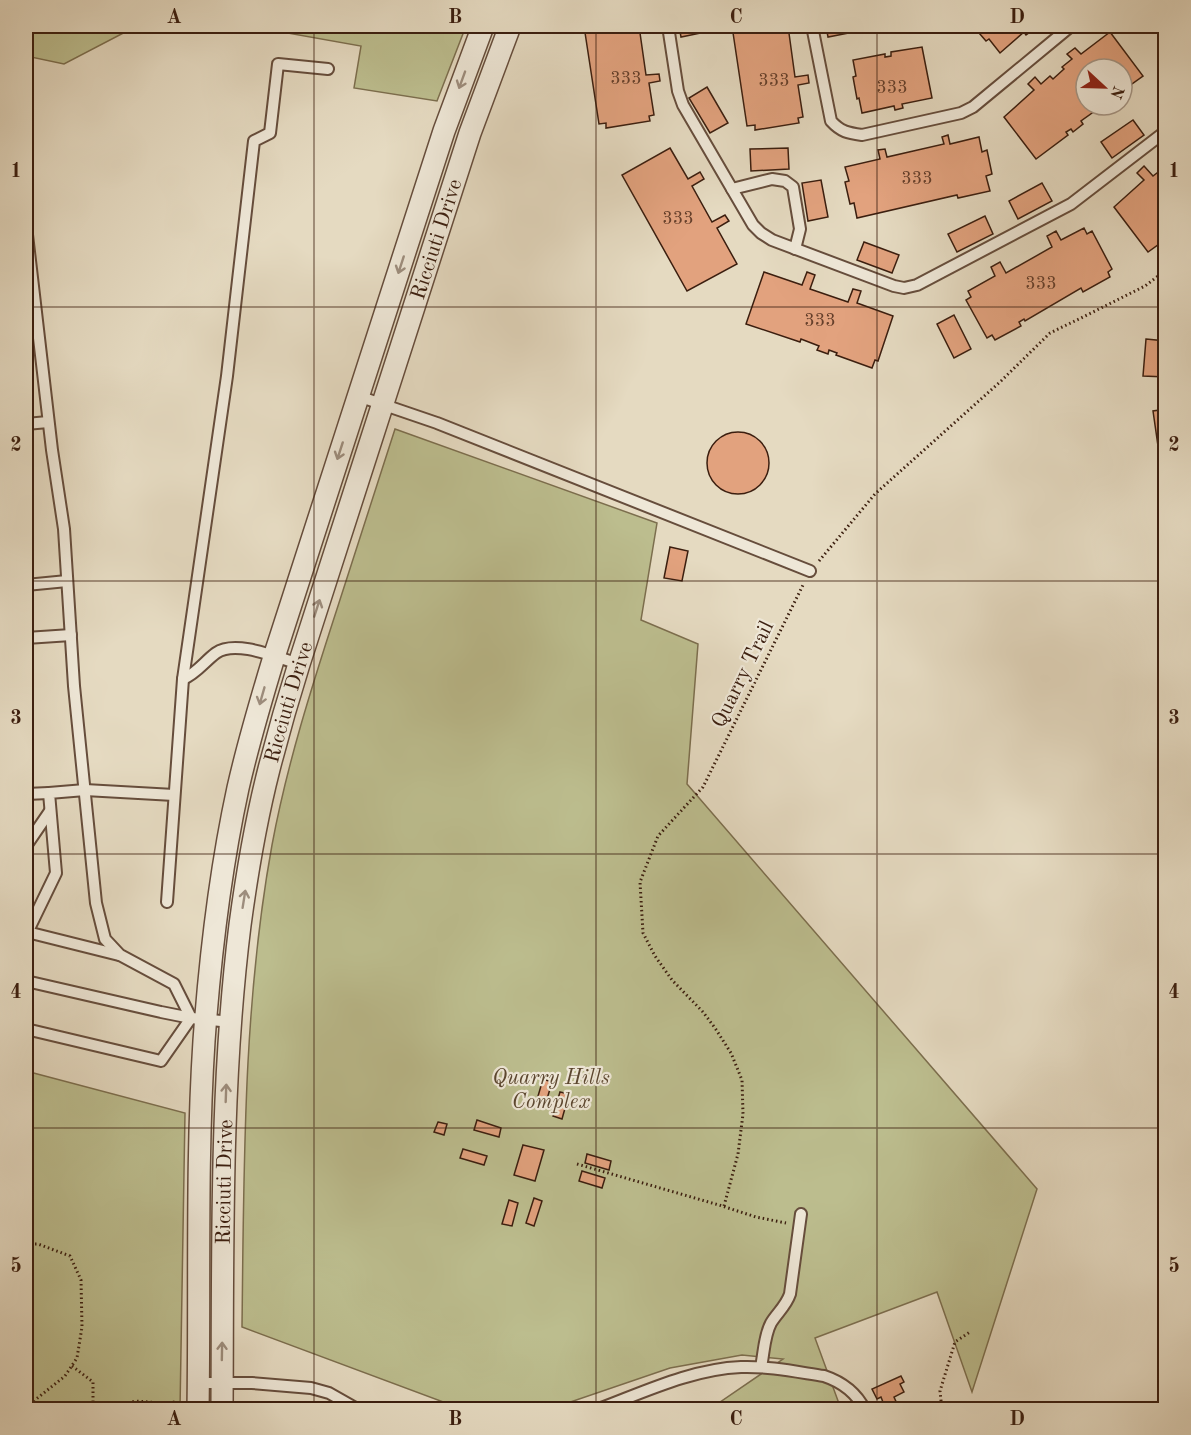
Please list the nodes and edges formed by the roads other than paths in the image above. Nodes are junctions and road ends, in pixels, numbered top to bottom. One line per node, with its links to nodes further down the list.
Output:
1 (483, 26): 12 (street, Ricciuti Drive, one-way to 12)
2 (510, 26): 13 (street, Ricciuti Drive)
3 (668, 26): 8 (lane)
4 (812, 26): 5 (lane)
5 (1071, 26)
6 (328, 69): 23 (lane)
7 (1166, 131): 10 (lane)
8 (732, 189): 10 (lane); 10 (lane)
9 (26, 226): 11 (lane)
10 (795, 249)
11 (30, 306): 14 (lane)
12 (358, 396): 13 (lane); 21 (street, Ricciuti Drive, one-way to 21)
13 (383, 404): 16 (lane); 22 (street, Ricciuti Drive, one-way to 13)
14 (48, 422): 15 (lane); 17 (lane)
15 (26, 424)
16 (810, 571)
17 (67, 581): 18 (lane); 19 (lane)
18 (26, 585)
19 (71, 635): 20 (lane); 24 (lane)
20 (26, 638)
21 (274, 657): 22 (lane); 23 (lane); 34 (street, Ricciuti Drive, one-way to 34)
22 (299, 664): 35 (street, Ricciuti Drive, one-way to 22)
23 (183, 679): 27 (lane)
24 (85, 790): 25 (lane); 27 (lane); 32 (lane)
25 (49, 793): 26 (lane); 28 (lane)
26 (26, 794)
27 (174, 795): 30 (lane)
28 (50, 811): 29 (lane); 31 (lane)
29 (26, 846)
30 (167, 902)
31 (26, 934): 32 (lane)
32 (120, 955): 34 (lane)
33 (26, 981): 34 (lane)
34 (198, 1019): 35 (lane); 36 (lane); 39 (street, Ricciuti Drive)
35 (231, 1022): 40 (street, Ricciuti Drive, one-way to 35)
36 (26, 1029)
37 (800, 1220): 38 (lane)
38 (761, 1367): 44 (lane); 45 (lane)
39 (198, 1383): 40 (lane); 41 (street, Ricciuti Drive)
40 (222, 1383): 42 (street, Ricciuti Drive); 43 (lane)
41 (198, 1410)
42 (222, 1410)
43 (359, 1410)
44 (596, 1410)
45 (865, 1410)

